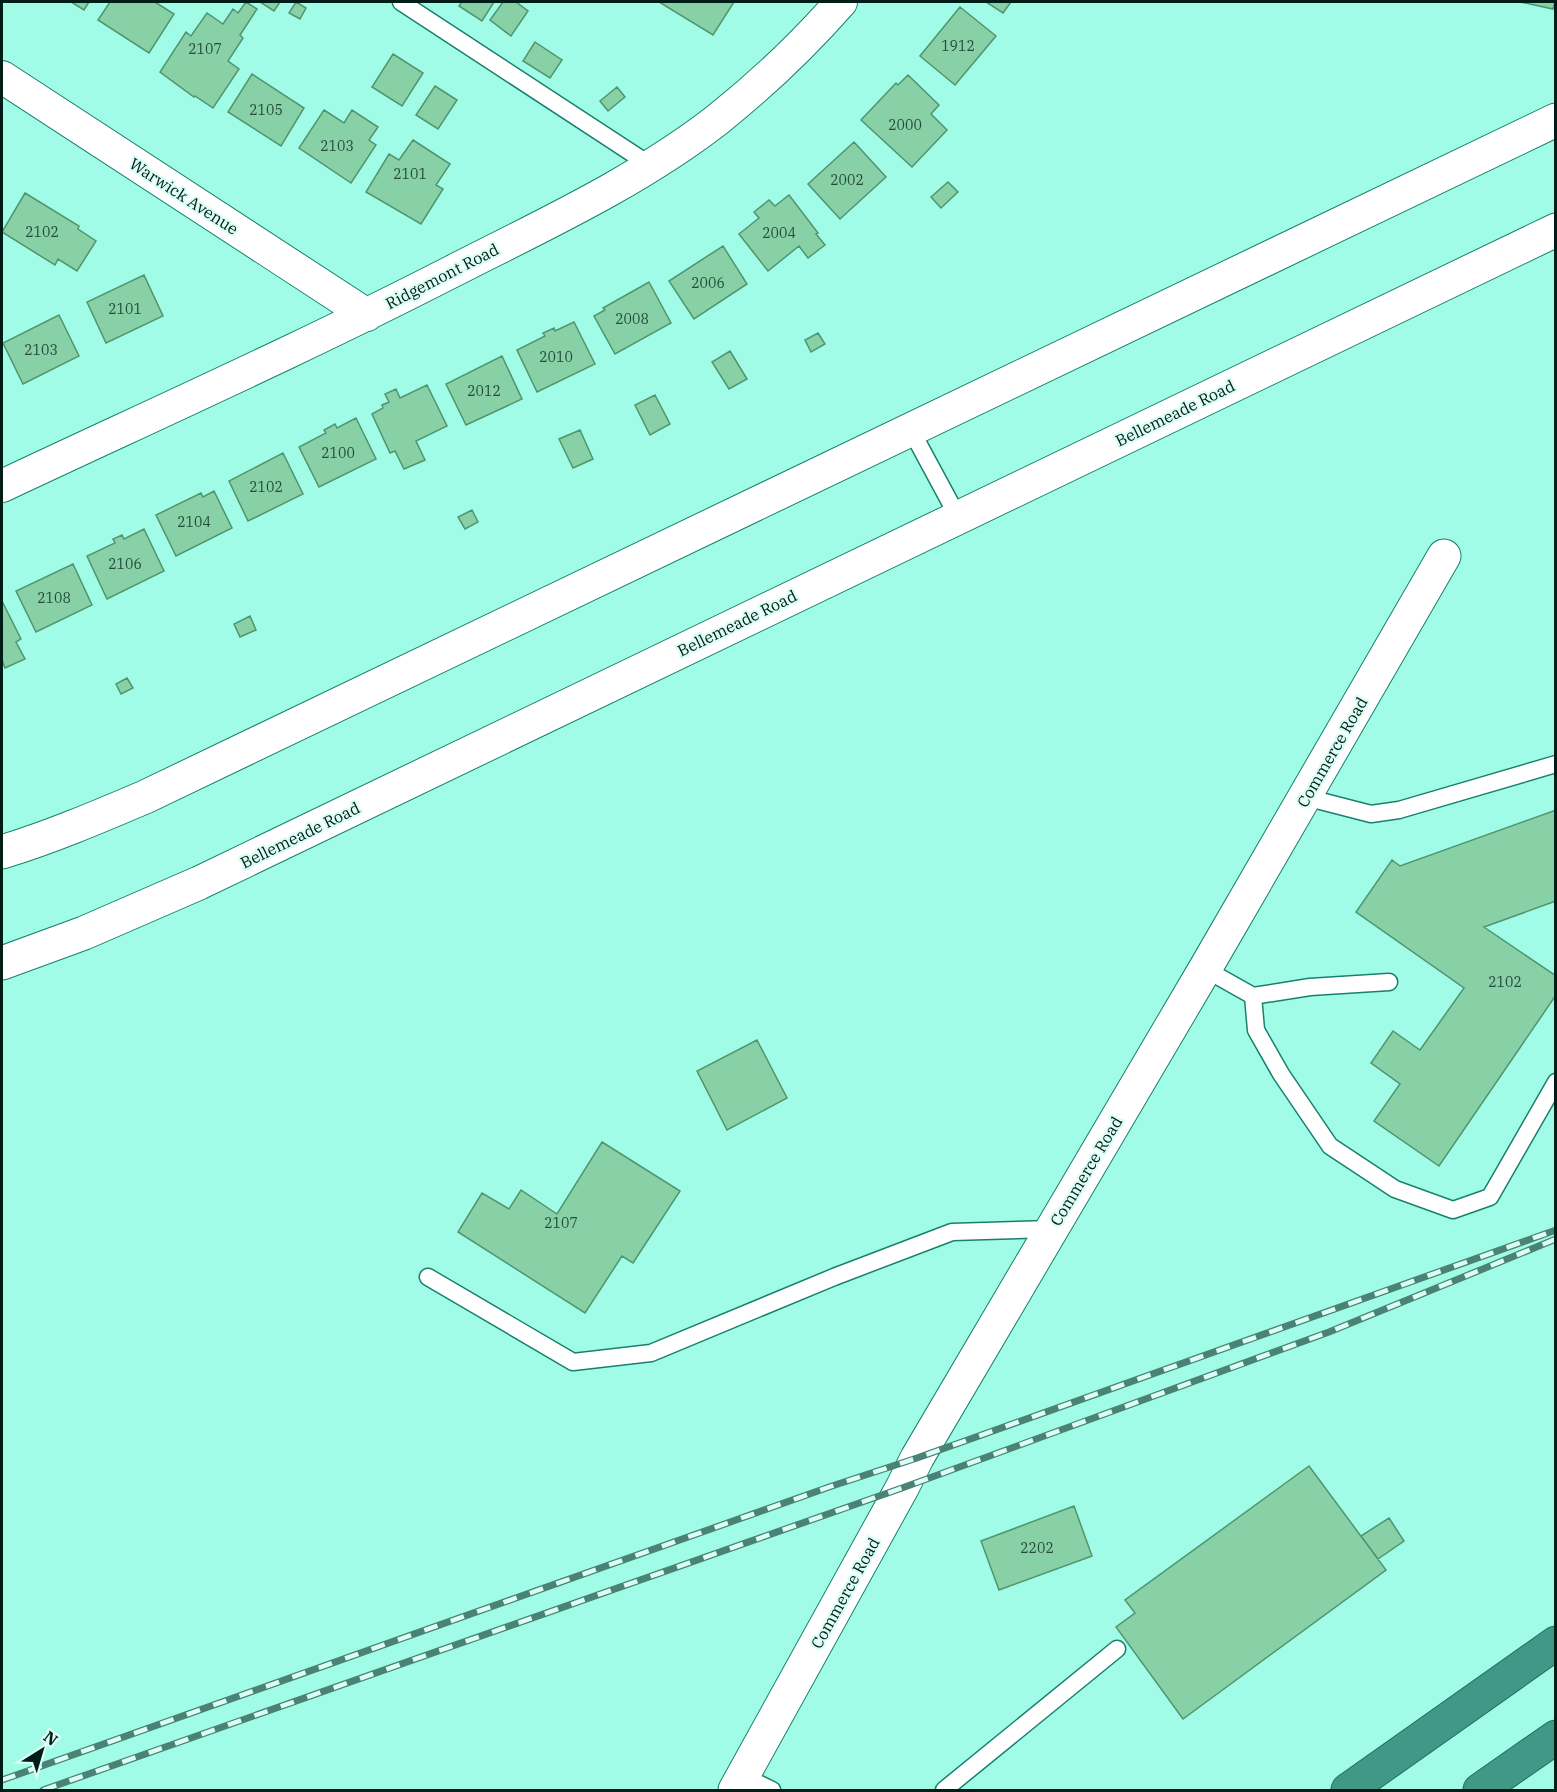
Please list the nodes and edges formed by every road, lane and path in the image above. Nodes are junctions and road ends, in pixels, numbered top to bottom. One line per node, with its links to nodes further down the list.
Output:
1 (401, 2): 5 (lane)
2 (841, 2): 5 (street, Ridgemont Road)
3 (2, 77): 7 (street, Warwick Avenue)
4 (1556, 120): 8 (main road)
5 (650, 165): 7 (street, Ridgemont Road)
6 (1556, 230): 10 (main road, Bellemeade Road)
7 (367, 315): 9 (street, Ridgemont Road)
8 (911, 430): 10 (lane); 14 (main road)
9 (2, 486)
10 (958, 517): 15 (main road, Bellemeade Road)
11 (1444, 556): 13 (main road, Commerce Road)
12 (1556, 764): 13 (lane)
13 (1305, 797): 16 (main road, Commerce Road)
14 (2, 852)
15 (2, 963)
16 (1205, 969): 18 (lane); 20 (main road, Commerce Road)
17 (1389, 982): 18 (lane)
18 (1253, 996): 19 (lane)
19 (1556, 1082)
20 (1052, 1229): 21 (lane); 25 (main road, Commerce Road)
21 (428, 1277)
22 (1556, 1643): 28 (highway)
23 (1116, 1649): 27 (lane)
24 (1556, 1737): 29 (highway)
25 (739, 1783): 26 (lane)
26 (772, 1791)
27 (944, 1791)
28 (1348, 1791)
29 (1480, 1791)

